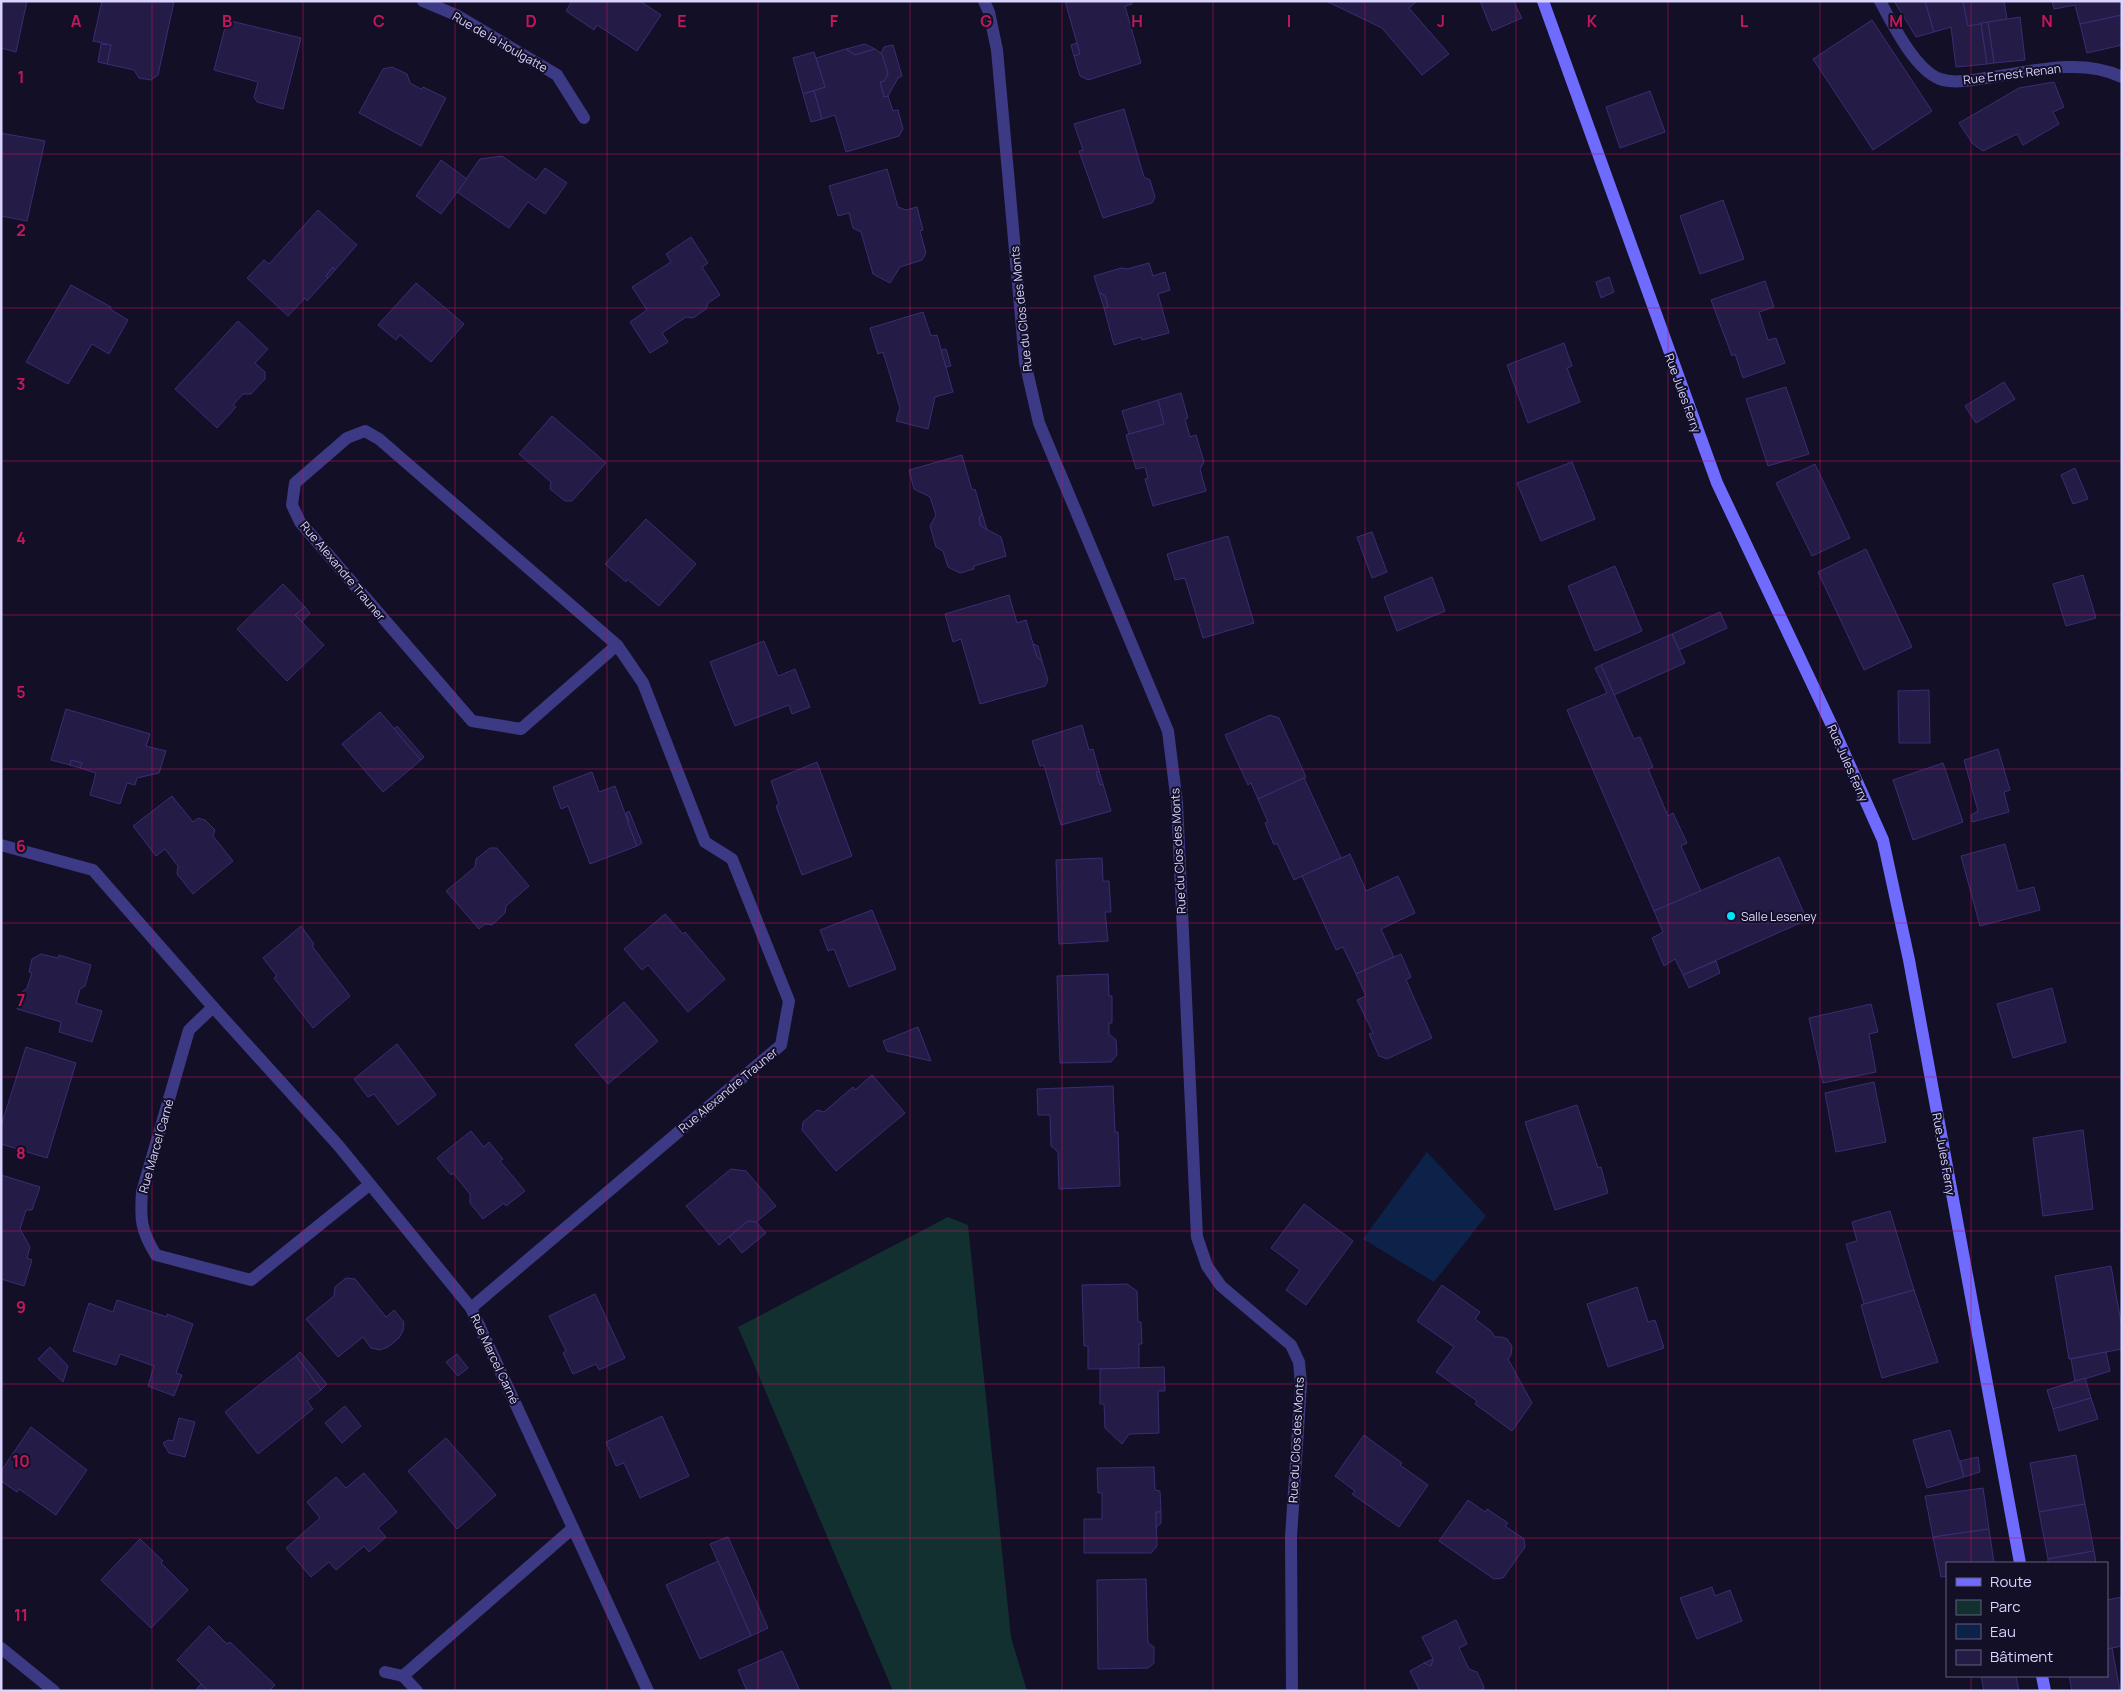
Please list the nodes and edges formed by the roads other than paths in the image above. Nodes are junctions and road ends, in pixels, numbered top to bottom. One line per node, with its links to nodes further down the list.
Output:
1 (423, 1): 6 (street, Rue de la Houlgatte)
2 (984, 1): 21 (street, Rue du Clos des Monts)
3 (1543, 1): 13 (street, Rue Jules Ferry)
4 (1880, 1): 5 (street, Rue Ernest Renan)
5 (2122, 77)
6 (584, 118)
7 (617, 645): 7 (street, Rue Alexandre Trauner); 11 (street, Rue Alexandre Trauner)
8 (1, 845): 9 (street, Rue Marcel Carné)
9 (213, 1007): 10 (street, Rue Marcel Carné); 10 (street, Rue Marcel Carné)
10 (369, 1185): 11 (street, Rue Marcel Carné)
11 (471, 1308): 12 (street, Rue Marcel Carné)
12 (573, 1528): 16 (street); 20 (street, Rue Marcel Carné)
13 (2020, 1562)
14 (1, 1648): 18 (street)
15 (385, 1672): 16 (street)
16 (404, 1676): 19 (street)
17 (2042, 1677): 22 (street)
18 (54, 1691)
19 (417, 1691)
20 (648, 1691)
21 (1292, 1691)
22 (2045, 1691)

